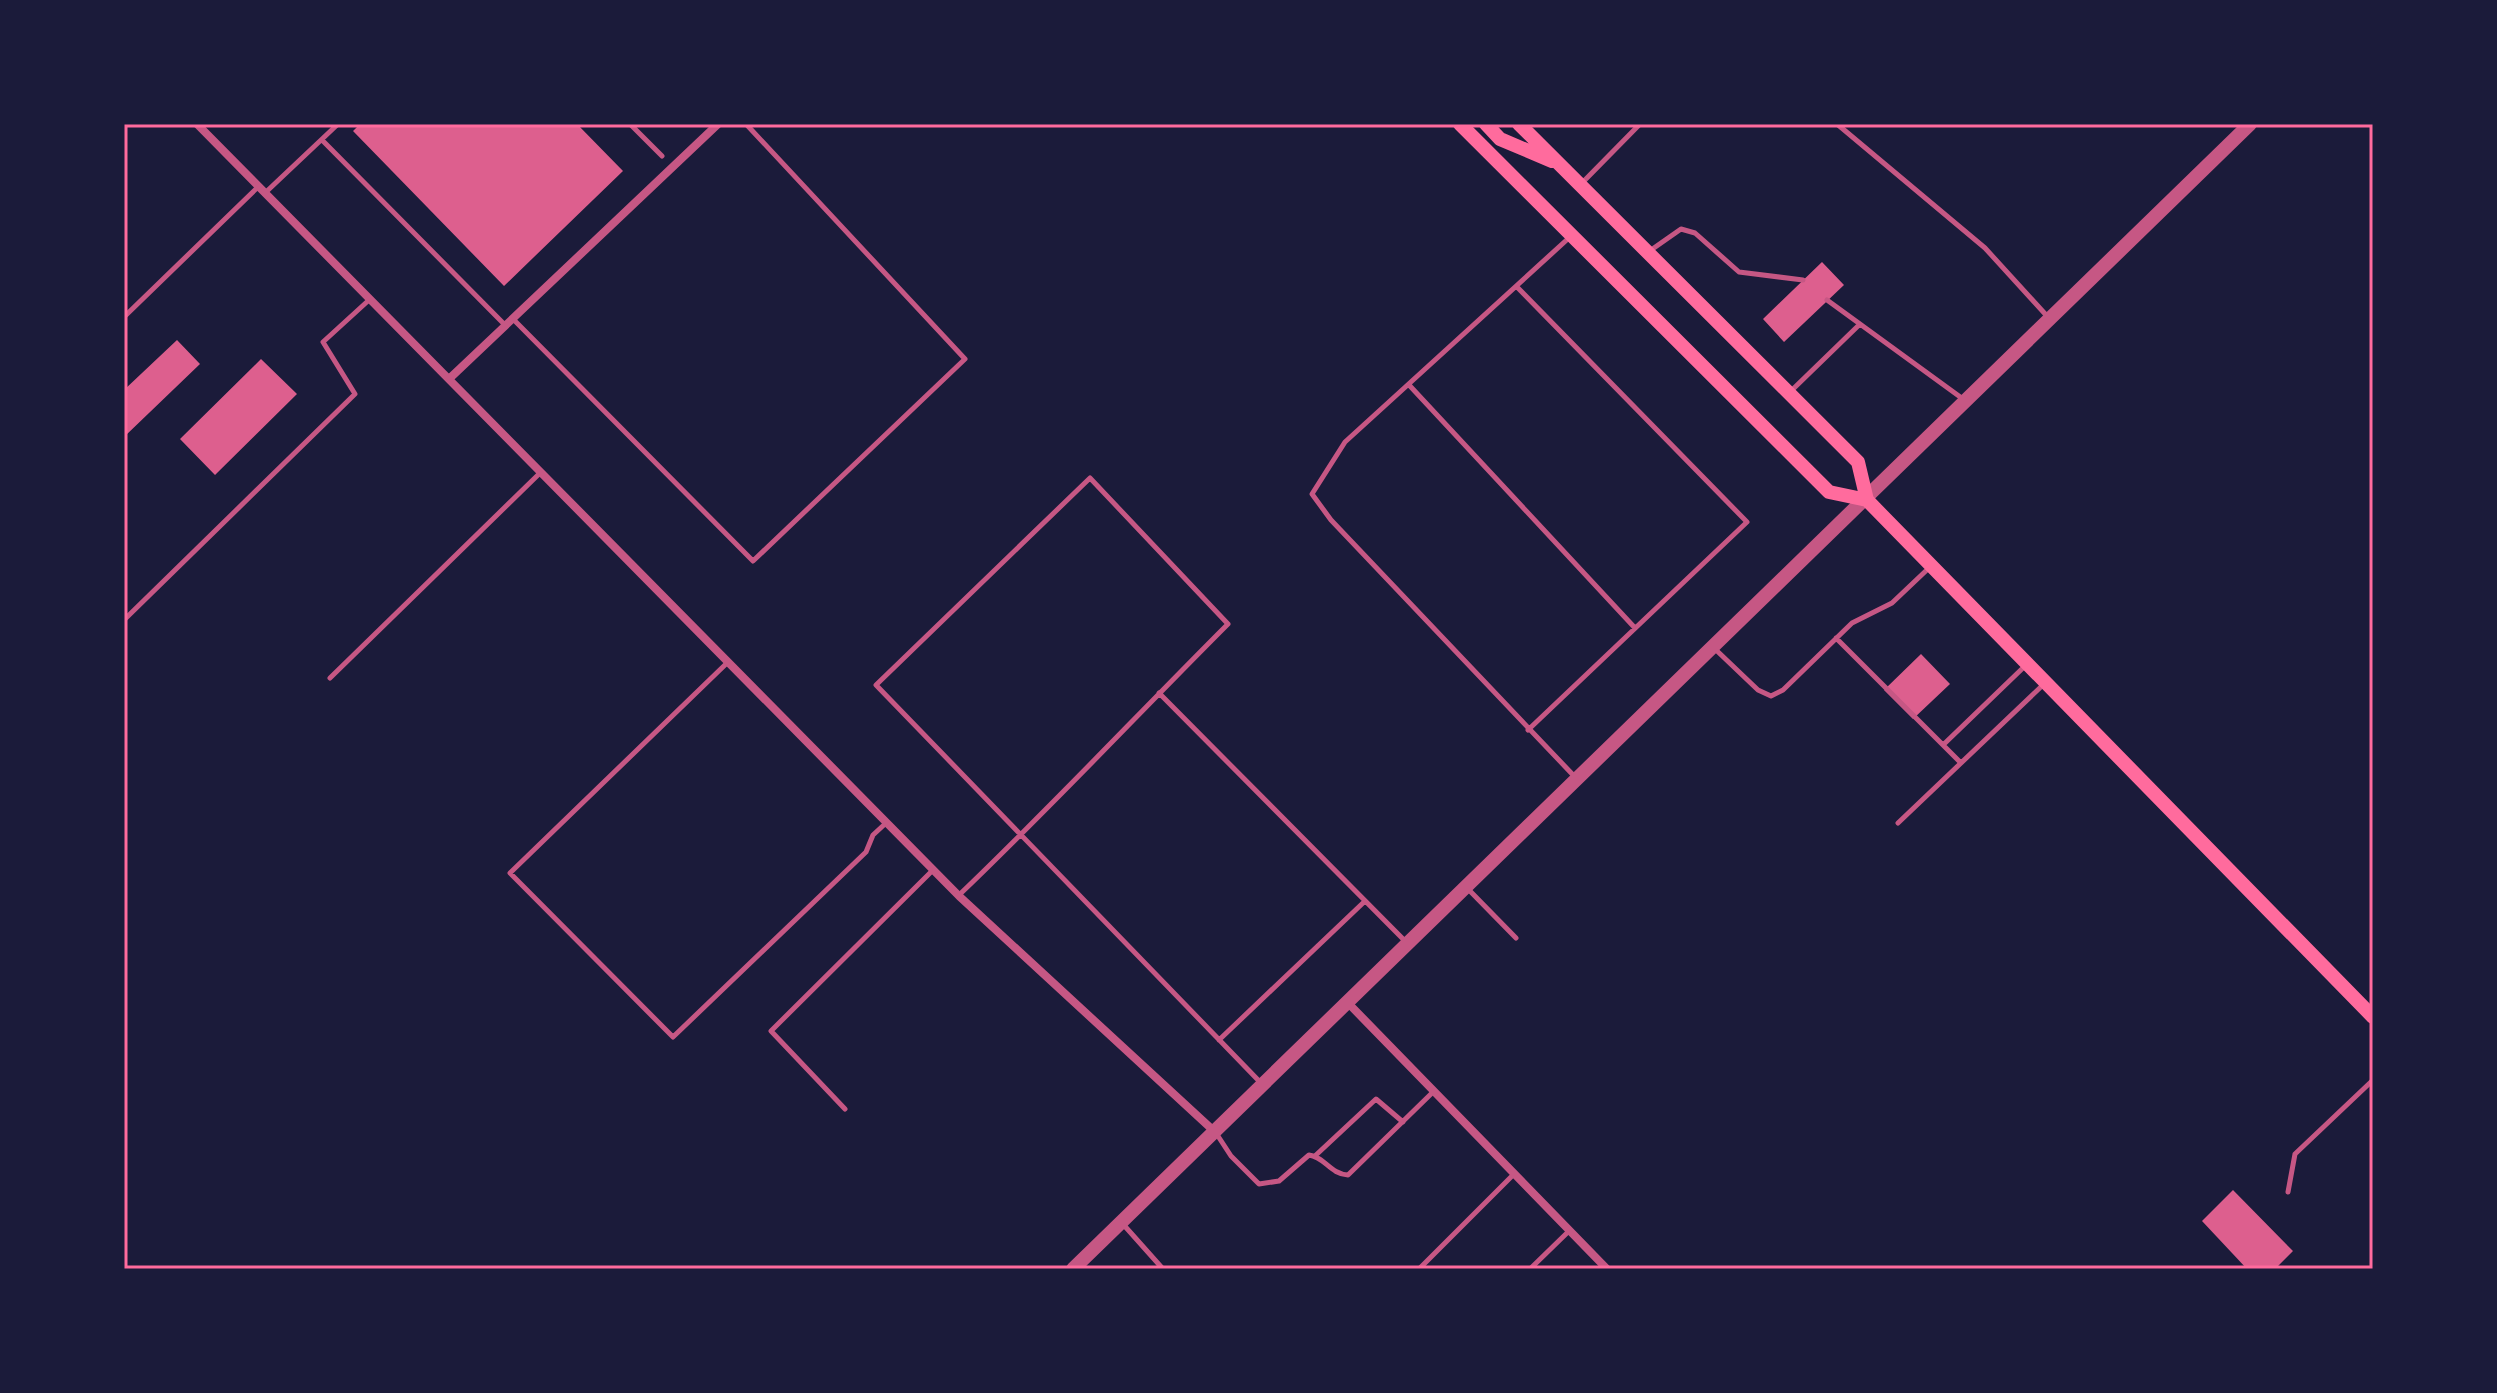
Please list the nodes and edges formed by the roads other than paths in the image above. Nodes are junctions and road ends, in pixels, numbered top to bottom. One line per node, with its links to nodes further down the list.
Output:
1 (197, 124): 16 (street)
2 (338, 124): 12 (lane)
3 (630, 124): 13 (lane)
4 (718, 124): 24 (street)
5 (746, 124): 24 (lane)
6 (1460, 124): 17 (main road)
7 (1486, 124): 14 (main road)
8 (1519, 124): 14 (main road)
9 (1640, 124): 15 (lane)
10 (1837, 124): 25 (lane)
11 (2250, 124): 25 (street)
12 (322, 140): 16 (lane); 27 (lane)
13 (662, 156)
14 (1560, 164): 15 (main road)
15 (1581, 185): 18 (main road)
16 (262, 190): 21 (street); 23 (lane)
17 (1572, 236): 20 (lane); 33 (main road)
18 (1648, 252): 19 (lane); 30 (main road)
19 (1803, 280)
20 (1517, 287): 29 (lane); 36 (lane)
21 (370, 299): 28 (street); 35 (lane)
22 (1827, 300): 26 (lane)
23 (124, 317)
24 (513, 318): 27 (street)
25 (2050, 320): 31 (street)
26 (1859, 325): 30 (lane); 31 (lane)
27 (505, 326): 28 (street)
28 (449, 379): 32 (street)
29 (1410, 386): 36 (lane); 44 (lane)
30 (1790, 393): 33 (main road)
31 (1967, 401): 33 (street)
32 (541, 473): 39 (street); 41 (lane)
33 (1867, 500): 34 (main road); 38 (street)
34 (1931, 566): 37 (lane); 40 (main road)
35 (124, 620)
36 (1635, 628): 44 (lane)
37 (1836, 638): 38 (lane); 45 (lane)
38 (1715, 648): 47 (street)
39 (728, 662): 48 (street); 48 (lane)
40 (2026, 664): 42 (main road); 45 (lane)
41 (330, 678)
42 (2045, 683): 46 (lane); 58 (main road)
43 (1159, 693): 50 (lane); 50 (lane); 54 (lane)
44 (1528, 730): 47 (lane)
45 (1943, 745): 46 (lane)
46 (1961, 763): 49 (lane)
47 (1578, 781): 52 (street)
48 (886, 823): 51 (street)
49 (1898, 823)
50 (1022, 833): 53 (lane); 59 (lane)
51 (933, 870): 53 (street); 63 (lane)
52 (1467, 889): 55 (lane); 56 (street)
53 (959, 896): 65 (street)
54 (1364, 902): 56 (lane); 59 (lane)
55 (1516, 938)
56 (1409, 945): 57 (street)
57 (1349, 1004): 61 (street); 62 (street)
58 (2373, 1017)
59 (1219, 1040): 61 (lane)
60 (2373, 1080): 68 (lane)
61 (1264, 1085): 65 (street)
62 (1434, 1091): 64 (lane); 67 (street)
63 (845, 1109)
64 (1403, 1122): 66 (lane); 66 (lane)
65 (1215, 1132): 66 (lane); 69 (street)
66 (1316, 1155)
67 (1514, 1174): 70 (street); 73 (lane)
68 (2288, 1192)
69 (1121, 1222): 71 (street); 72 (lane)
70 (1569, 1231): 74 (lane); 75 (street)
71 (1073, 1269)
72 (1163, 1269)
73 (1419, 1269)
74 (1530, 1269)
75 (1607, 1269)

